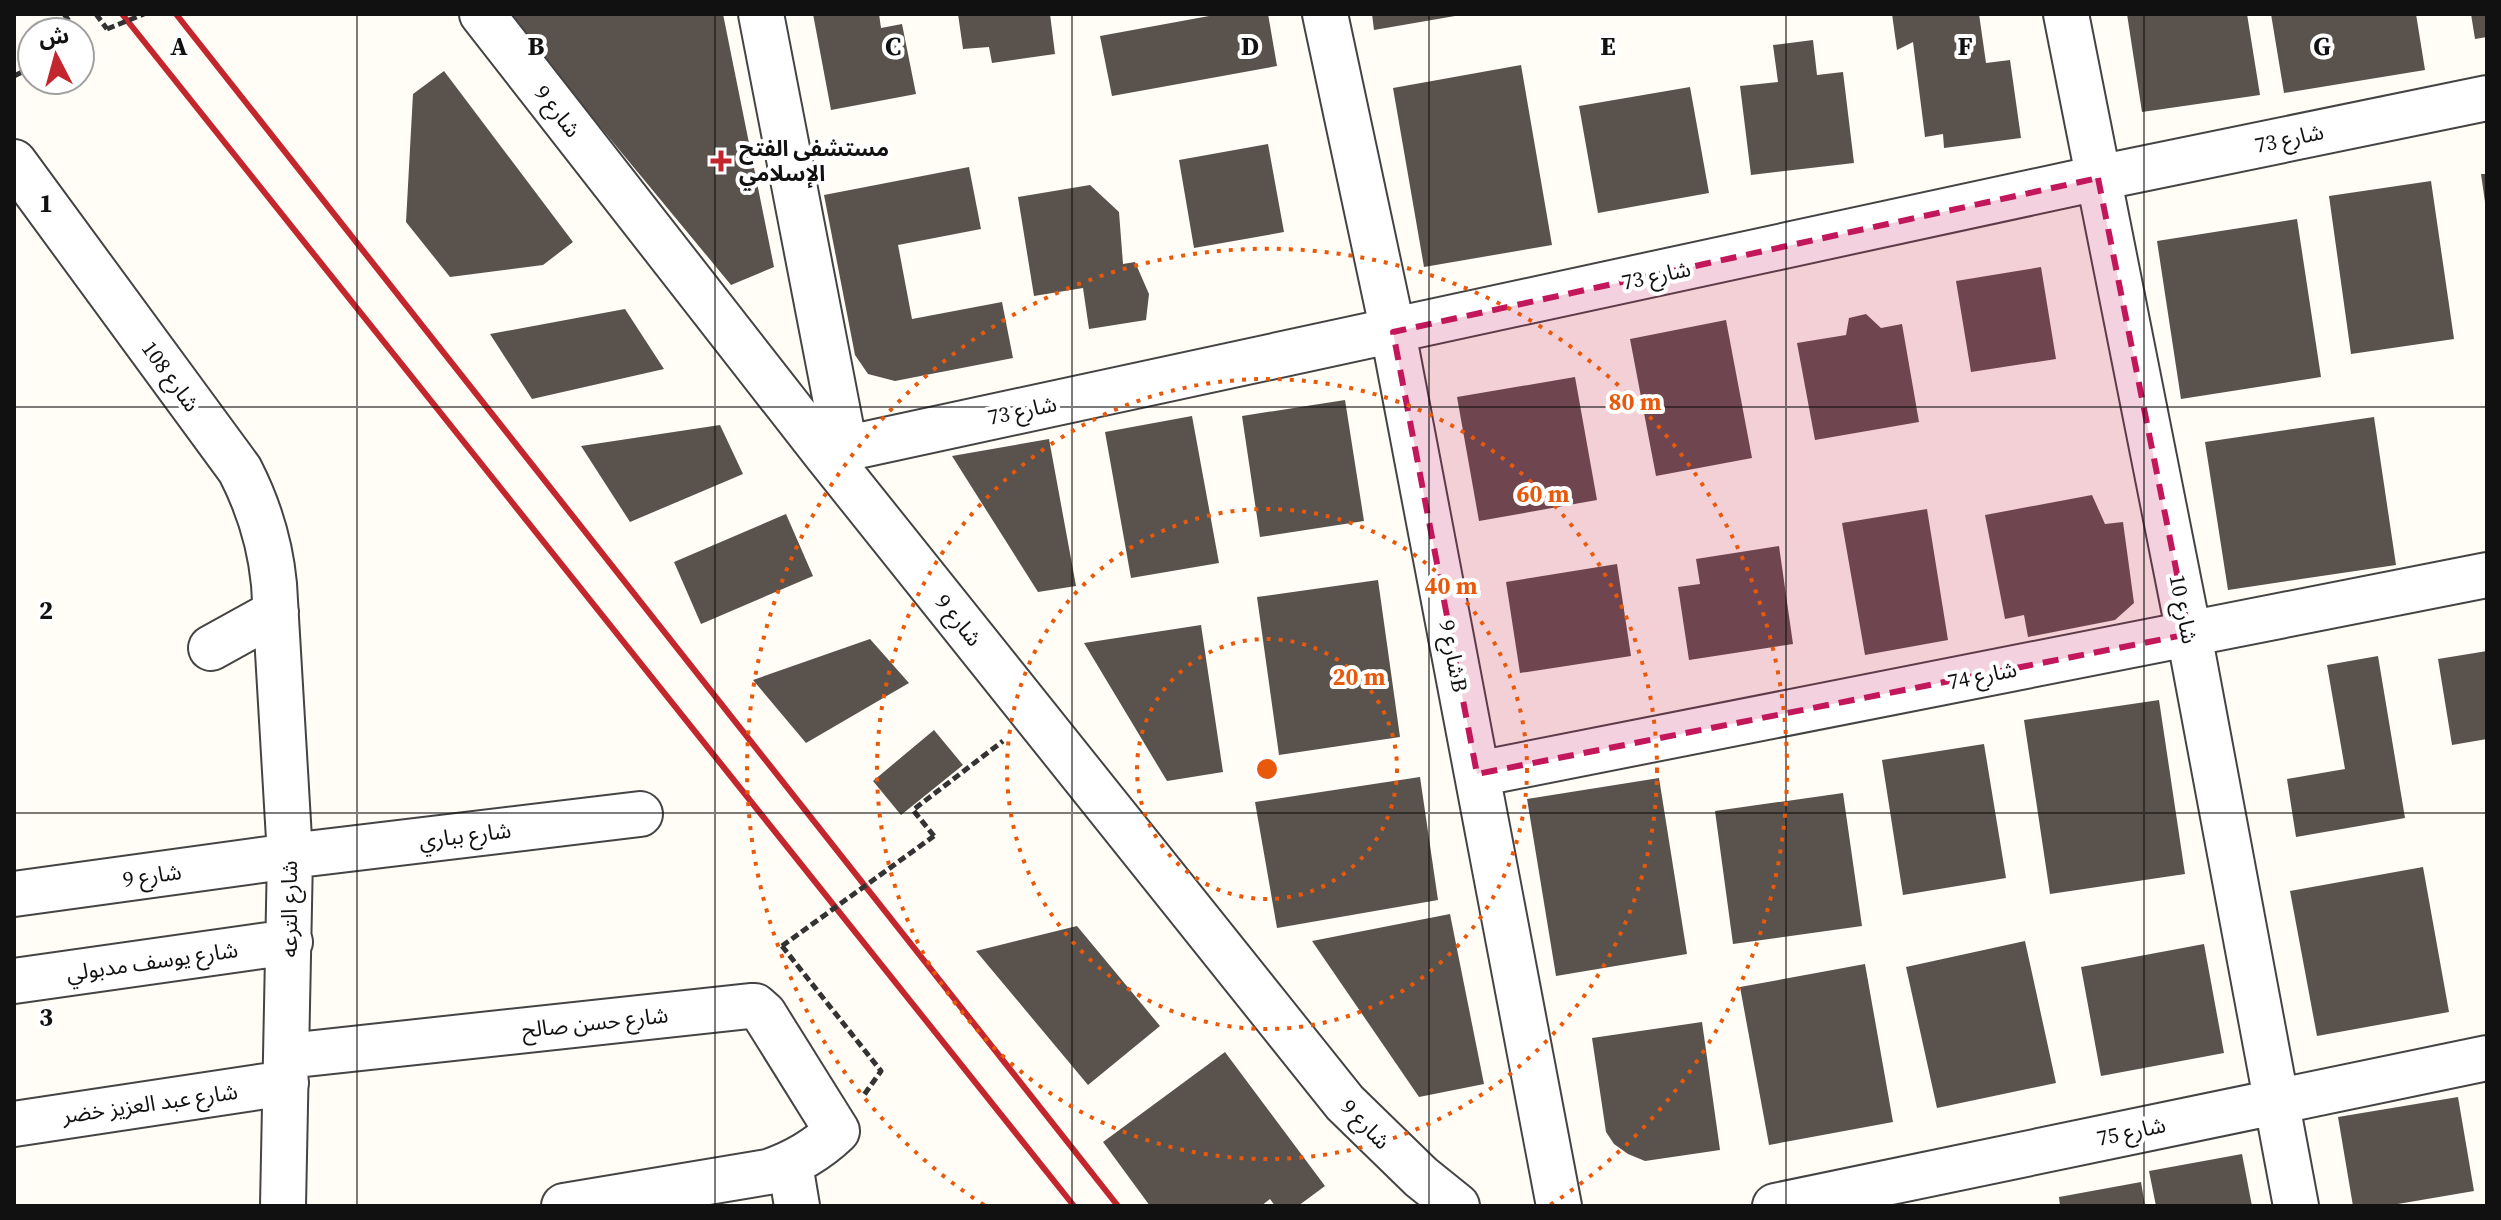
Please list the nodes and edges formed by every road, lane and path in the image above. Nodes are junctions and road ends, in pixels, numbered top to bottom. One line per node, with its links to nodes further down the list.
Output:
1 (96, 14): 2 (path, bridge)
2 (144, 14)
3 (482, 14): 11 (street, شارع 9)
4 (761, 14): 11 (street)
5 (1325, 14): 10 (street, شارع 9B)
6 (2066, 14): 9 (street, شارع 10)
7 (2487, 98): 9 (street, شارع 73)
8 (14, 162): 13 (street, شارع 108)
9 (2098, 178): 10 (street, شارع 73); 14 (street, شارع 10)
10 (1393, 332): 11 (street, شارع 73); 17 (street, شارع 9B)
11 (835, 450): 16 (street, شارع 9)
12 (2487, 575): 14 (street, شارع 74)
13 (276, 612): 15 (street); 19 (street, شارع الترعه)
14 (2189, 634): 17 (street, شارع 74); 26 (street, شارع 10)
15 (211, 648)
16 (1036, 716): 25 (path, bridge); 31 (street, شارع 9)
17 (1477, 774): 32 (street, شارع 9B)
18 (640, 814): 19 (street, شارع بباري)
19 (290, 856): 20 (street, شارع 9); 21 (street, شارع الترعه)
20 (14, 894)
21 (290, 942): 22 (street, شارع يوسف مدبولي); 24 (street, شارع الترعه)
22 (14, 981)
23 (2487, 1058): 26 (street, شارع 75)
24 (286, 1070): 27 (street, شارع عبد العزيز خضر); 28 (street, شارع حسن صالح); 29 (street, شارع الترعه)
25 (881, 1071)
26 (2277, 1100): 33 (street, شارع 75); 34 (street, شارع 10)
27 (14, 1124)
28 (794, 1185): 30 (street)
29 (283, 1206)
30 (564, 1206)
31 (1457, 1206)
32 (1559, 1206)
33 (1775, 1206)
34 (2296, 1206)

